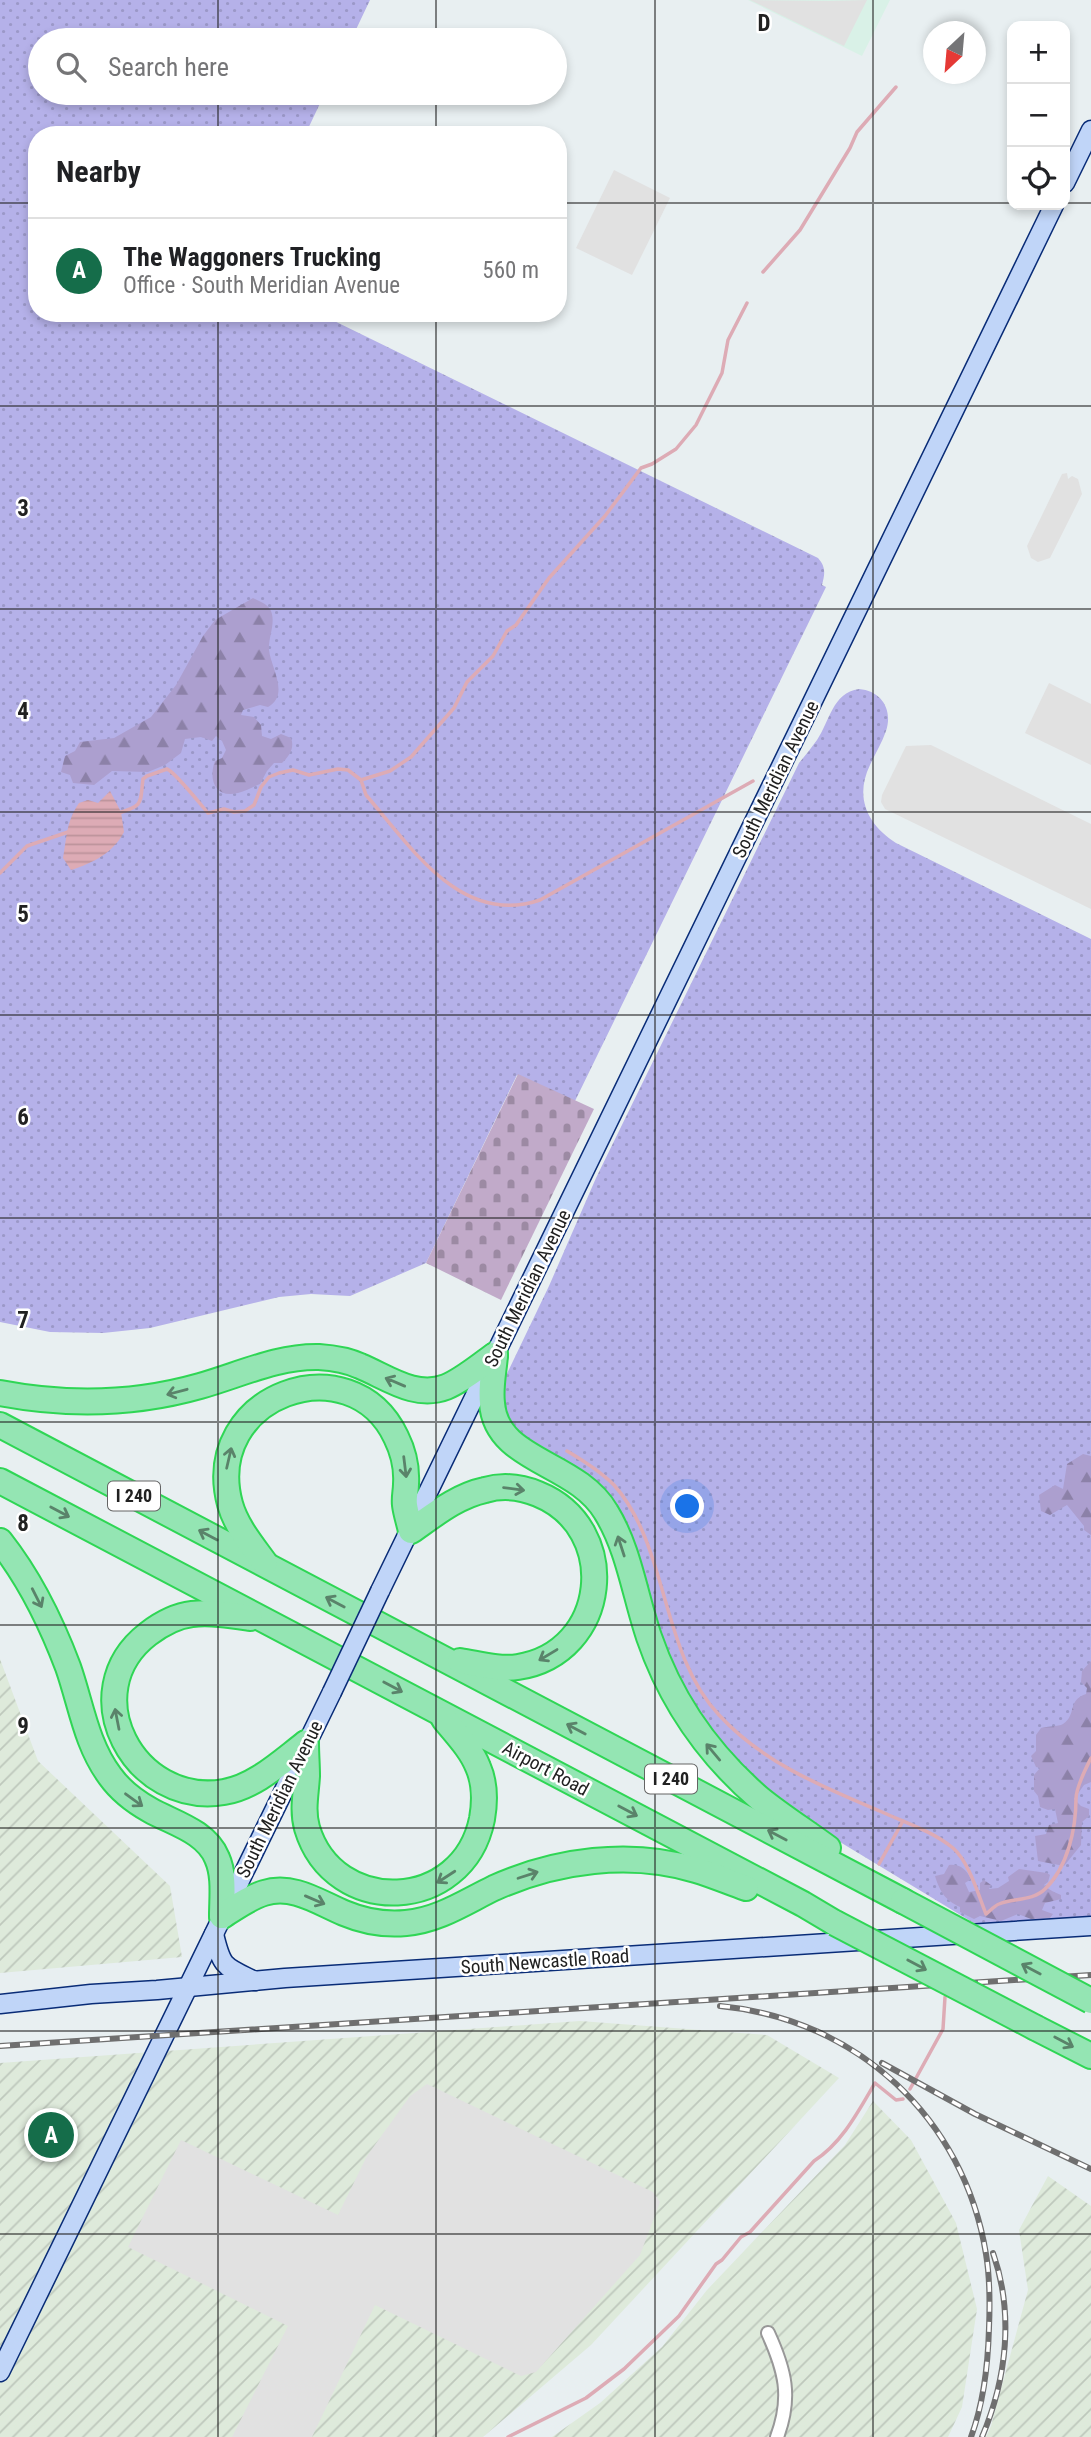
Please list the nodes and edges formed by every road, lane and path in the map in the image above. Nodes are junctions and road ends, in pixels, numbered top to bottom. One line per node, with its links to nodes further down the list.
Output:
1 (1091, 130): 2 (main road)
2 (1070, 173)
3 (1052, 210): 4 (main road, South Meridian Avenue)
4 (495, 1355): 5 (highway, one-way to 5); 8 (main road, South Meridian Avenue); 15 (highway, one-way to 4)
5 (0, 1393)
6 (0, 1425): 10 (highway, I 240, one-way to 6)
7 (0, 1480): 11 (highway, Airport Road / I 240, one-way to 11)
8 (411, 1531): 10 (highway, one-way to 8); 12 (highway, one-way to 12); 14 (main road, South Meridian Avenue, bridge)
9 (0, 1541): 17 (highway, one-way to 17)
10 (268, 1567): 12 (highway, I 240, one-way to 10)
11 (268, 1621): 13 (highway, Airport Road / I 240, one-way to 13); 14 (highway, one-way to 11)
12 (439, 1657): 15 (highway, I 240, one-way to 12)
13 (437, 1710): 14 (highway, one-way to 14); 16 (highway, Airport Road / I 240, one-way to 16)
14 (306, 1744): 17 (main road, South Meridian Avenue)
15 (903, 1901): 21 (highway, I 240, one-way to 15, bridge)
16 (800, 1905): 17 (highway, one-way to 16); 23 (highway, Airport Road / I 240, one-way to 23, bridge)
17 (218, 1925): 19 (main road); 20 (main road, South Meridian Avenue)
18 (1091, 1926): 19 (main road, South Newcastle Road)
19 (254, 1981): 20 (main road, South Newcastle Road)
20 (188, 1987): 22 (main road, South Newcastle Road); 25 (main road, South Meridian Avenue)
21 (1091, 2001)
22 (0, 2004)
23 (1091, 2056)
24 (768, 2333): 26 (street)
25 (0, 2372)
26 (777, 2437)

